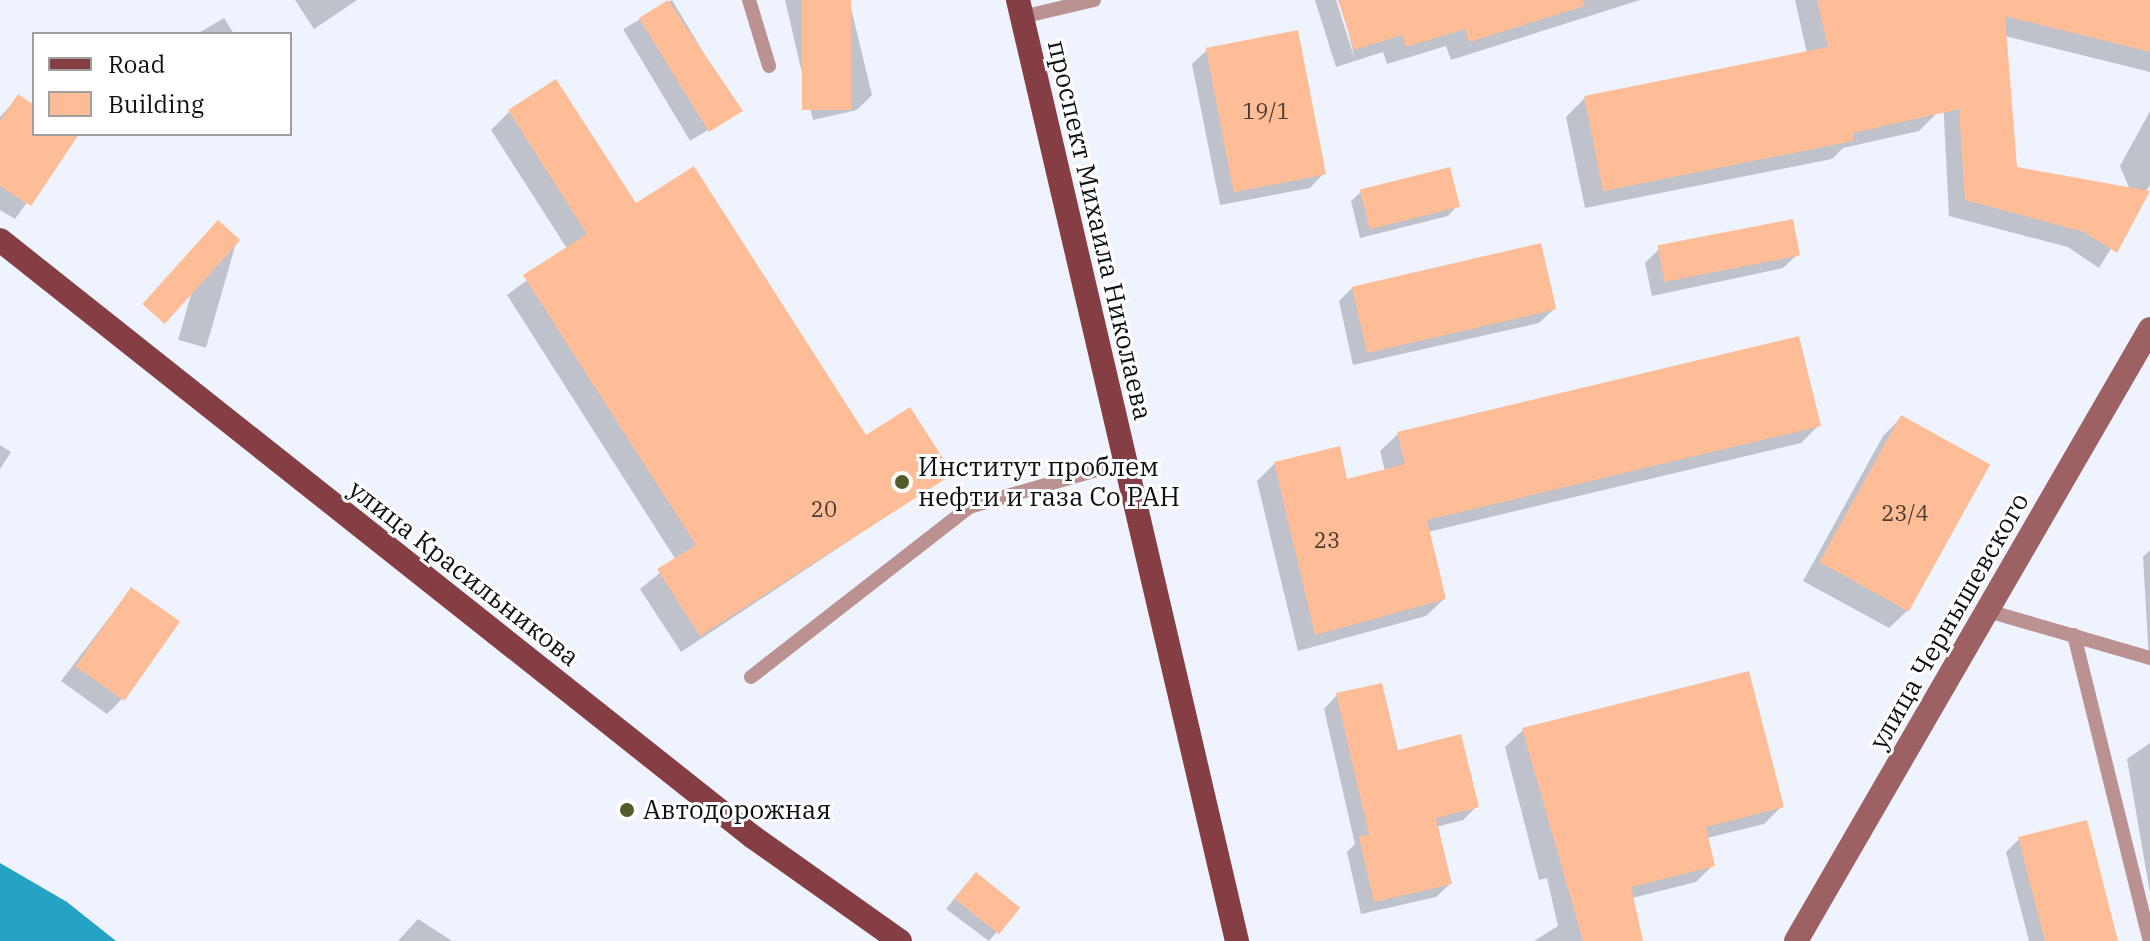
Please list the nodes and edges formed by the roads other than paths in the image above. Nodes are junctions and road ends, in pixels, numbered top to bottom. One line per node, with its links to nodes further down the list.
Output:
1 (749, 0): 4 (lane)
2 (1094, 0): 3 (lane)
3 (1020, 9): 7 (main road, проспект Михаила Николаева)
4 (769, 66)
5 (0, 240): 12 (main road, улица Красильникова)
6 (2150, 329): 8 (main road, улица Чернышевского)
7 (1125, 462): 11 (lane); 13 (main road, проспект Михаила Николаева)
8 (1988, 611): 9 (lane); 14 (main road, улица Чернышевского)
9 (2074, 635): 10 (lane); 15 (lane)
10 (2150, 658)
11 (751, 677)
12 (900, 941)
13 (1237, 941)
14 (1796, 941)
15 (2150, 941)

